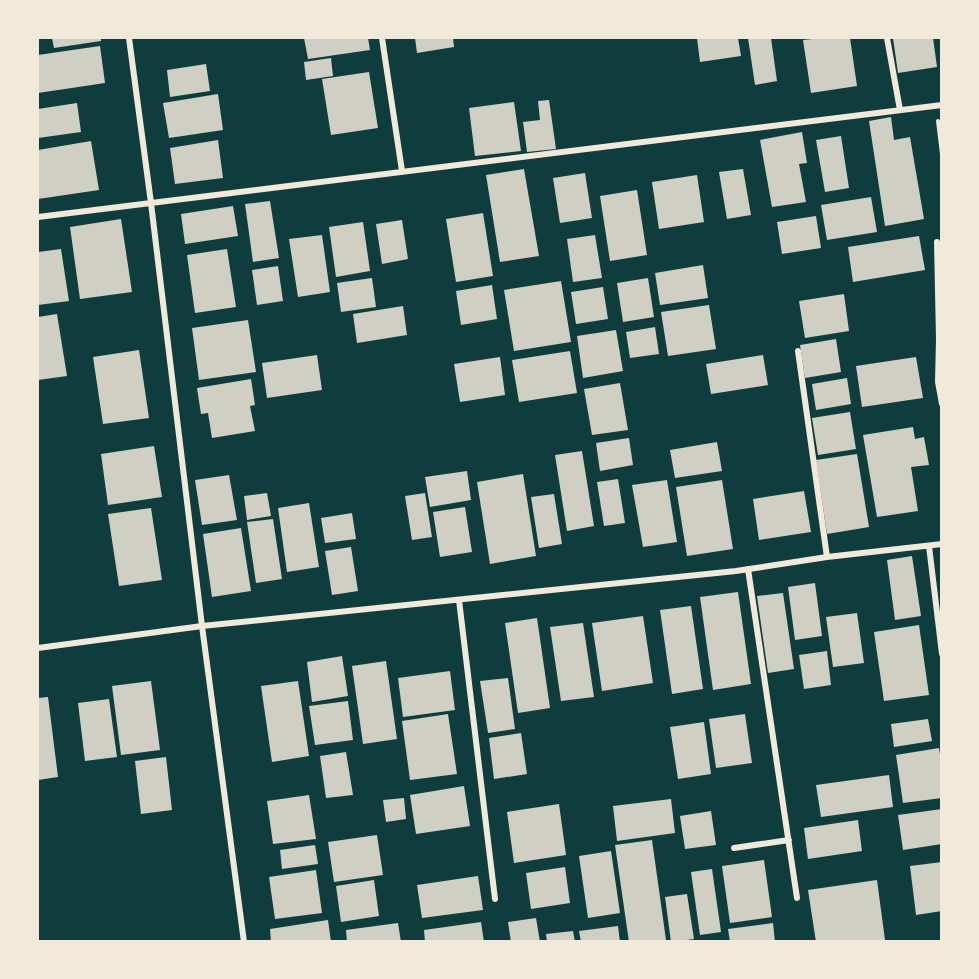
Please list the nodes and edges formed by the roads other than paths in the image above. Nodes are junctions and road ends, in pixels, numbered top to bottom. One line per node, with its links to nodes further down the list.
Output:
1 (129, 38): 7 (street)
2 (382, 38): 6 (street)
3 (887, 38): 5 (street)
4 (939, 105): 5 (street)
5 (900, 110): 6 (street)
6 (402, 171): 7 (street)
7 (151, 203): 8 (street); 17 (street)
8 (38, 217)
9 (937, 242): 11 (street)
10 (798, 351): 14 (street)
11 (942, 404)
12 (942, 544): 13 (street)
13 (929, 546): 14 (street); 19 (street)
14 (827, 557): 15 (street)
15 (748, 569): 16 (street); 20 (street)
16 (459, 600): 17 (street); 23 (street)
17 (202, 626): 18 (street); 24 (street)
18 (38, 648)
19 (942, 654)
20 (789, 840): 21 (street); 22 (street)
21 (734, 848)
22 (797, 898)
23 (495, 899)
24 (244, 942)

